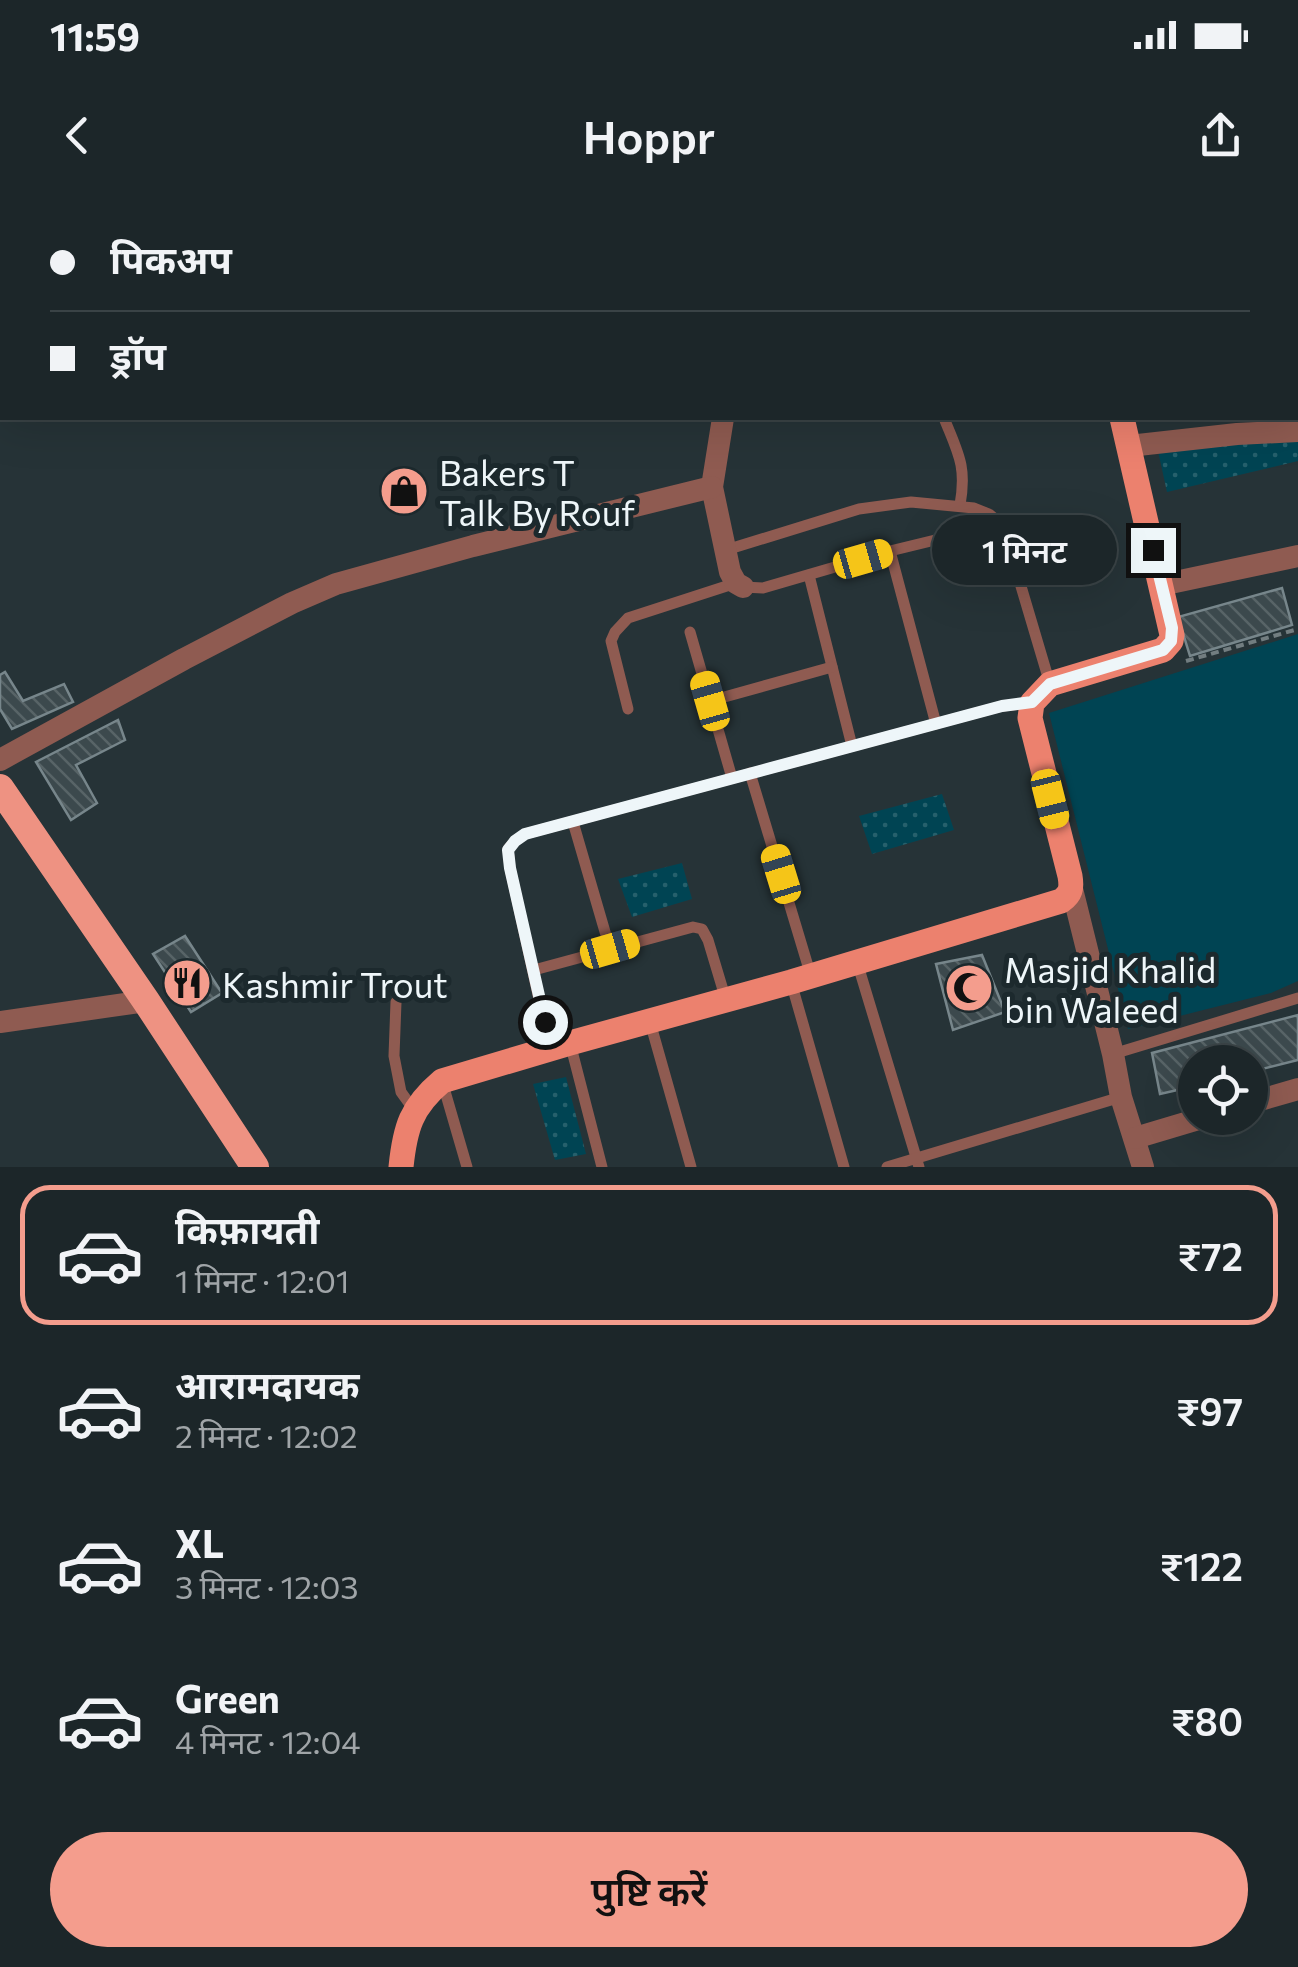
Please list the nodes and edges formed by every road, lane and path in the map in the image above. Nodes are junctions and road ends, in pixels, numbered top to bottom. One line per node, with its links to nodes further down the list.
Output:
1 (723, 420): 6 (street)
2 (945, 420): 7 (lane)
3 (1122, 420): 5 (main road)
4 (1298, 431): 5 (street)
5 (1128, 446): 14 (main road)
6 (712, 486): 9 (street); 25 (street)
7 (960, 505): 8 (lane); 9 (lane)
8 (1002, 524): 10 (lane); 19 (lane)
9 (726, 550): 13 (street)
10 (890, 552): 12 (lane); 23 (lane)
11 (1298, 556): 14 (street)
12 (809, 575): 13 (lane); 18 (lane)
13 (739, 585): 22 (lane)
14 (1161, 585): 17 (main road)
15 (1298, 629): 17 (path)
16 (690, 632): 20 (lane)
17 (1163, 650): 19 (main road)
18 (832, 667): 20 (lane); 24 (lane)
19 (1050, 684): 21 (main road)
20 (710, 701): 27 (lane)
21 (1032, 702): 23 (lane); 30 (main road)
22 (628, 709)
23 (936, 724): 24 (lane)
24 (852, 746): 26 (lane)
25 (0, 760)
26 (750, 773): 27 (lane); 34 (lane)
27 (732, 778): 29 (lane)
28 (0, 788): 37 (highway)
29 (574, 822): 31 (lane); 33 (lane)
30 (1071, 886): 32 (main road); 42 (street)
31 (610, 949): 33 (lane); 36 (lane)
32 (857, 962): 34 (main road); 50 (lane)
33 (534, 970): 41 (lane)
34 (801, 979): 36 (main road); 56 (lane)
35 (1298, 998): 42 (lane)
36 (726, 1000): 40 (main road)
37 (146, 1001): 39 (street); 51 (highway)
38 (396, 1002): 47 (lane)
39 (0, 1022)
40 (650, 1022): 41 (main road); 55 (lane)
41 (560, 1046): 43 (main road); 54 (lane)
42 (1113, 1054): 45 (street)
43 (442, 1082): 47 (main road); 53 (lane)
44 (1298, 1089): 46 (street)
45 (1121, 1098): 49 (street); 50 (lane)
46 (1268, 1098)
47 (414, 1110): 52 (main road)
48 (1178, 1125): 49 (street)
49 (1135, 1138): 58 (street)
50 (917, 1162): 57 (lane)
51 (255, 1167)
52 (401, 1167)
53 (467, 1167)
54 (602, 1167)
55 (690, 1167)
56 (844, 1167)
57 (887, 1167)
58 (1142, 1167)

